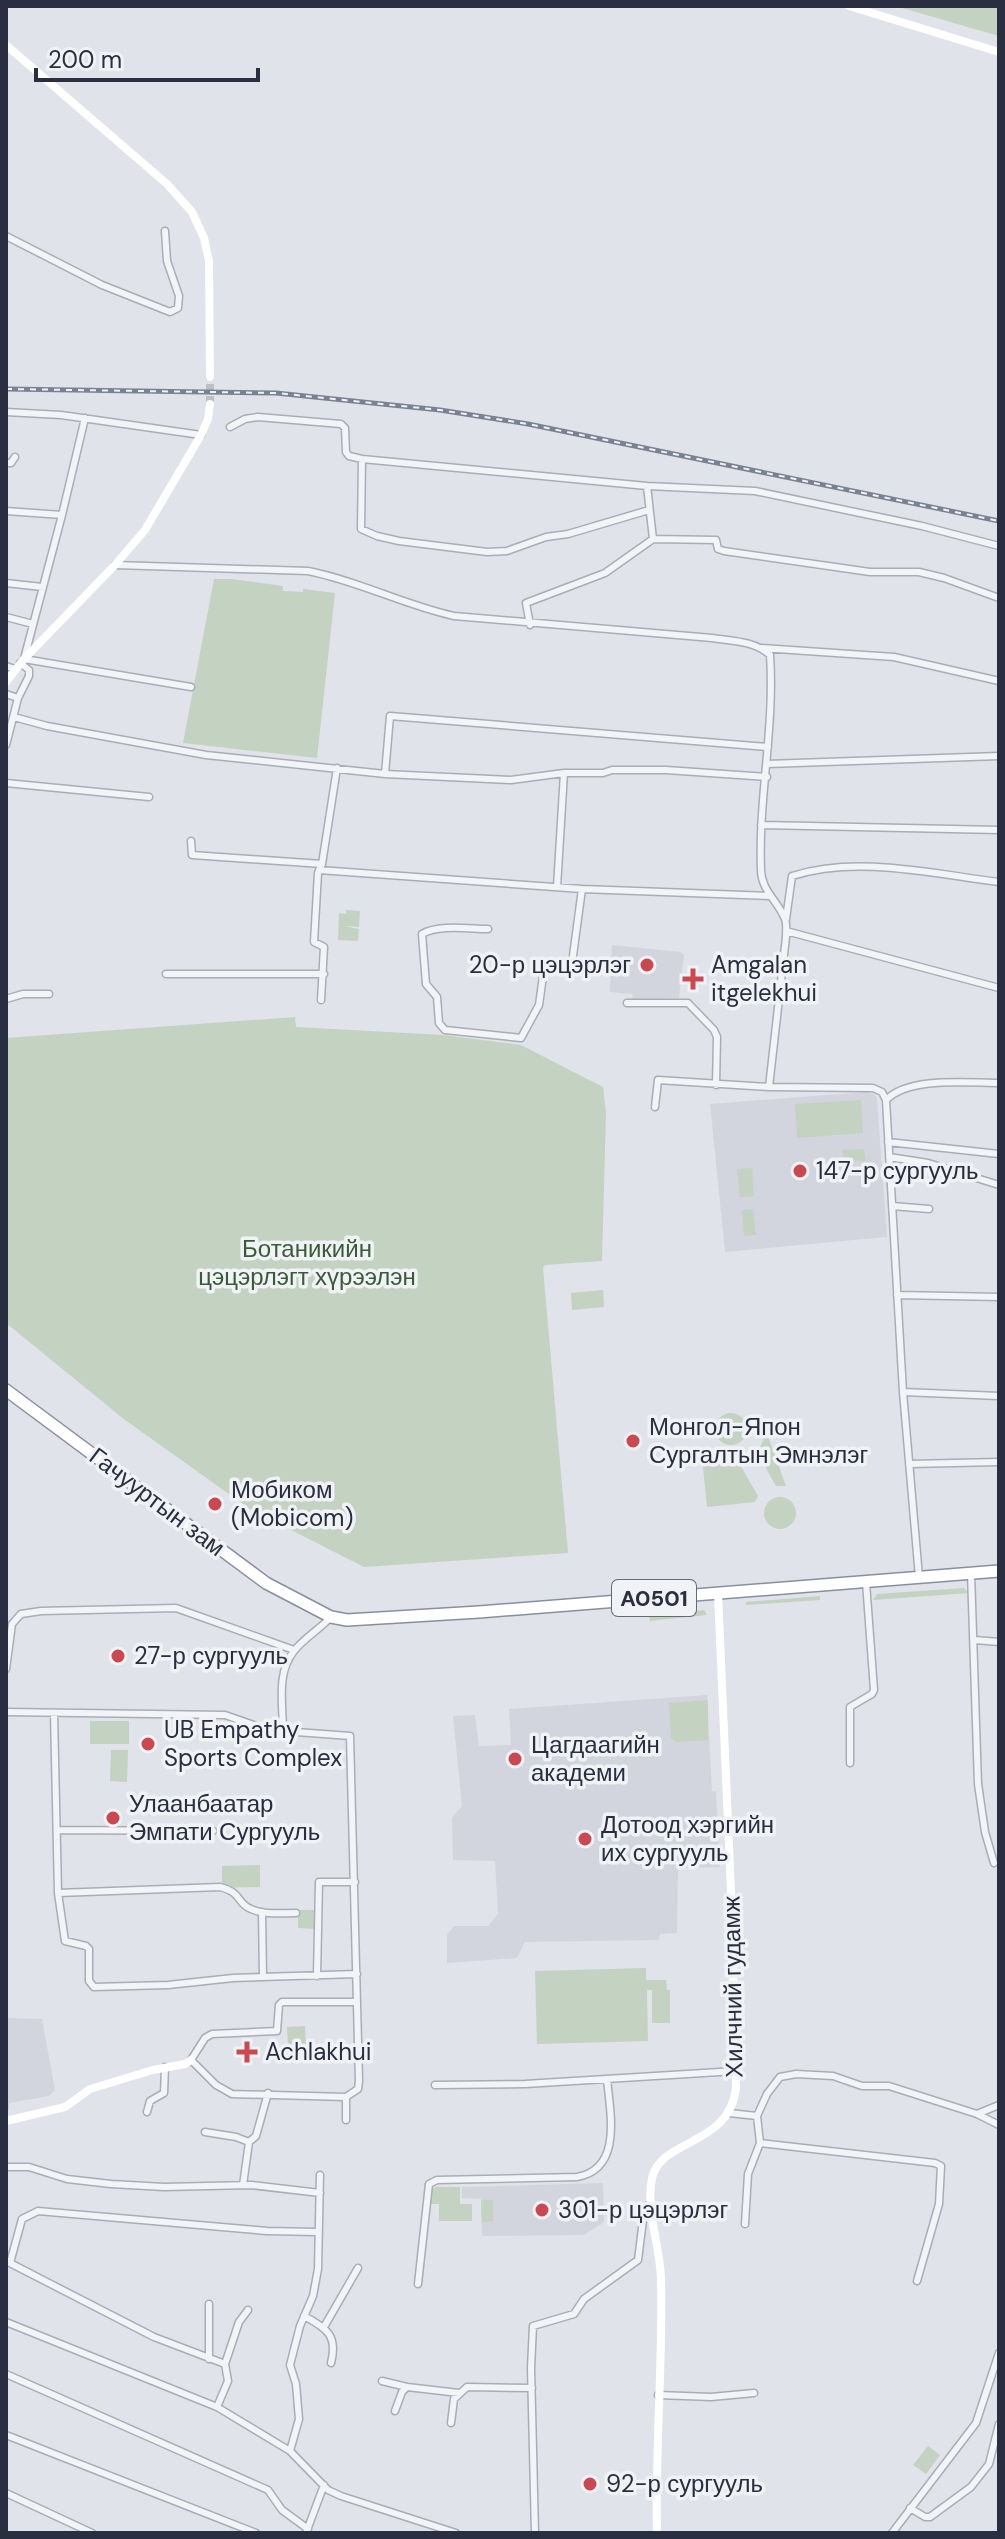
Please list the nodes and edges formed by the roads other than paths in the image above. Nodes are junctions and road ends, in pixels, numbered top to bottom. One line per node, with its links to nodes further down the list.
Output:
1 (849, 6): 3 (main road)
2 (6, 45): 6 (main road)
3 (999, 52)
4 (165, 231): 5 (street)
5 (6, 236)
6 (210, 377)
7 (210, 404): 11 (main road)
8 (6, 412): 9 (street)
9 (85, 418): 11 (street); 18 (street)
10 (230, 427): 13 (street)
11 (201, 435): 21 (main road)
12 (15, 457): 14 (street)
13 (362, 459): 15 (street); 16 (street)
14 (6, 463)
15 (647, 486): 16 (street); 20 (street)
16 (649, 510): 19 (street)
17 (6, 511): 18 (street)
18 (62, 515): 23 (street)
19 (653, 539): 24 (street); 27 (street)
20 (999, 546)
21 (115, 565): 27 (street); 29 (main road)
22 (6, 583): 23 (street)
23 (42, 587): 26 (street)
24 (999, 598)
25 (6, 617): 26 (street)
26 (33, 624): 29 (street)
27 (530, 625): 28 (street)
28 (762, 648): 30 (street); 37 (street)
29 (16, 664): 31 (main road); 32 (street); 34 (street)
30 (999, 681)
31 (6, 682)
32 (191, 687)
33 (6, 694): 34 (street)
34 (18, 698): 35 (street)
35 (14, 717): 36 (street); 40 (street)
36 (6, 745)
37 (768, 747): 39 (street); 42 (street)
38 (999, 756): 39 (street)
39 (767, 764): 43 (street)
40 (337, 768): 42 (street); 49 (street)
41 (564, 773): 42 (street); 43 (street); 51 (street)
42 (385, 774)
43 (767, 777): 46 (street)
44 (6, 783): 45 (street)
45 (149, 797)
46 (761, 825): 47 (street); 53 (street)
47 (999, 830)
48 (191, 841): 49 (street)
49 (320, 867): 51 (street); 58 (street)
50 (999, 882): 54 (street)
51 (557, 887): 52 (street)
52 (582, 889): 53 (street); 55 (street)
53 (770, 896): 54 (street)
54 (786, 920): 56 (street)
55 (488, 929)
56 (786, 931): 59 (street); 66 (street)
57 (166, 974): 58 (street)
58 (324, 974): 62 (street)
59 (999, 988)
60 (49, 994): 61 (street)
61 (6, 999)
62 (321, 1000)
63 (627, 1003): 65 (street)
64 (999, 1083): 67 (street)
65 (716, 1085): 66 (street); 68 (street)
66 (769, 1087): 67 (street)
67 (886, 1100): 69 (street)
68 (655, 1107)
69 (888, 1142): 70 (street); 71 (street)
70 (999, 1154)
71 (889, 1157): 72 (street); 73 (street)
72 (999, 1185)
73 (892, 1206): 74 (street); 75 (street)
74 (929, 1209)
75 (897, 1295): 76 (street); 78 (street)
76 (999, 1297)
77 (6, 1390): 87 (highway, Гачууртын зам / A0501)
78 (903, 1392): 79 (street); 81 (street)
79 (999, 1396)
80 (999, 1462): 81 (street)
81 (909, 1464): 84 (street)
82 (999, 1571): 83 (highway, A0501)
83 (971, 1573): 84 (highway, A0501); 88 (street)
84 (919, 1577): 85 (highway, A0501)
85 (866, 1582): 86 (highway, A0501); 95 (street)
86 (718, 1593): 87 (highway, A0501); 109 (main road, Хилчний гудамж)
87 (331, 1617): 90 (street)
88 (975, 1640): 89 (street); 98 (street)
89 (999, 1642)
90 (294, 1650): 91 (street); 94 (street)
91 (6, 1669)
92 (6, 1712): 93 (street)
93 (54, 1713): 94 (street); 96 (street)
94 (283, 1731): 99 (street)
95 (850, 1763)
96 (58, 1830): 97 (street); 100 (street)
97 (213, 1831)
98 (994, 1863)
99 (355, 1882): 103 (street); 104 (street)
100 (58, 1893): 101 (street); 105 (street)
101 (262, 1912): 102 (street); 105 (street)
102 (296, 1913)
103 (357, 1974): 104 (street); 106 (street)
104 (317, 1976): 105 (street)
105 (263, 1977)
106 (357, 2002): 107 (street); 113 (street)
107 (191, 2060): 108 (main road); 112 (street)
108 (165, 2067): 115 (street); 120 (main road)
109 (736, 2071): 110 (street); 116 (main road, Хилчний гудамж)
110 (607, 2079): 111 (street); 135 (street)
111 (435, 2085)
112 (268, 2093): 113 (street); 123 (street)
113 (346, 2097): 119 (street)
114 (999, 2105): 117 (street)
115 (147, 2112)
116 (729, 2113): 118 (street); 129 (main road, Хилчний гудамж)
117 (977, 2114): 118 (street); 121 (street)
118 (757, 2116): 124 (street)
119 (346, 2120)
120 (6, 2121)
121 (999, 2125)
122 (205, 2132): 123 (street)
123 (249, 2142): 127 (street)
124 (760, 2143): 130 (street); 134 (street)
125 (6, 2167): 127 (street)
126 (320, 2175): 128 (street)
127 (243, 2185): 128 (street)
128 (320, 2193): 131 (street)
129 (651, 2200): 149 (street); 152 (main road, Хилчний гудамж)
130 (745, 2224)
131 (317, 2232): 132 (street); 138 (street)
132 (8, 2262): 142 (street)
133 (358, 2268): 140 (street)
134 (917, 2281)
135 (418, 2284)
136 (209, 2304): 142 (street)
137 (248, 2310): 144 (street)
138 (304, 2316): 140 (street); 158 (street)
139 (6, 2322): 153 (street)
140 (324, 2327): 143 (street)
141 (999, 2353): 146 (street)
142 (209, 2359): 144 (street)
143 (331, 2363)
144 (225, 2364): 153 (street)
145 (6, 2374): 162 (street)
146 (996, 2376): 161 (street)
147 (382, 2381): 148 (street)
148 (407, 2387): 150 (street); 154 (street)
149 (532, 2388): 150 (street); 166 (street)
150 (459, 2393): 155 (street)
151 (754, 2393): 152 (street)
152 (658, 2395): 167 (main road, Хилчний гудамж)
153 (217, 2407): 158 (street)
154 (395, 2411)
155 (451, 2423)
156 (999, 2424): 161 (street)
157 (6, 2435): 164 (street)
158 (290, 2451): 159 (street)
159 (324, 2485): 162 (street); 165 (street)
160 (6, 2493): 163 (street)
161 (910, 2508): 168 (street)
162 (307, 2531)
163 (92, 2533)
164 (256, 2533)
165 (456, 2533)
166 (535, 2533)
167 (657, 2533)
168 (892, 2533)

